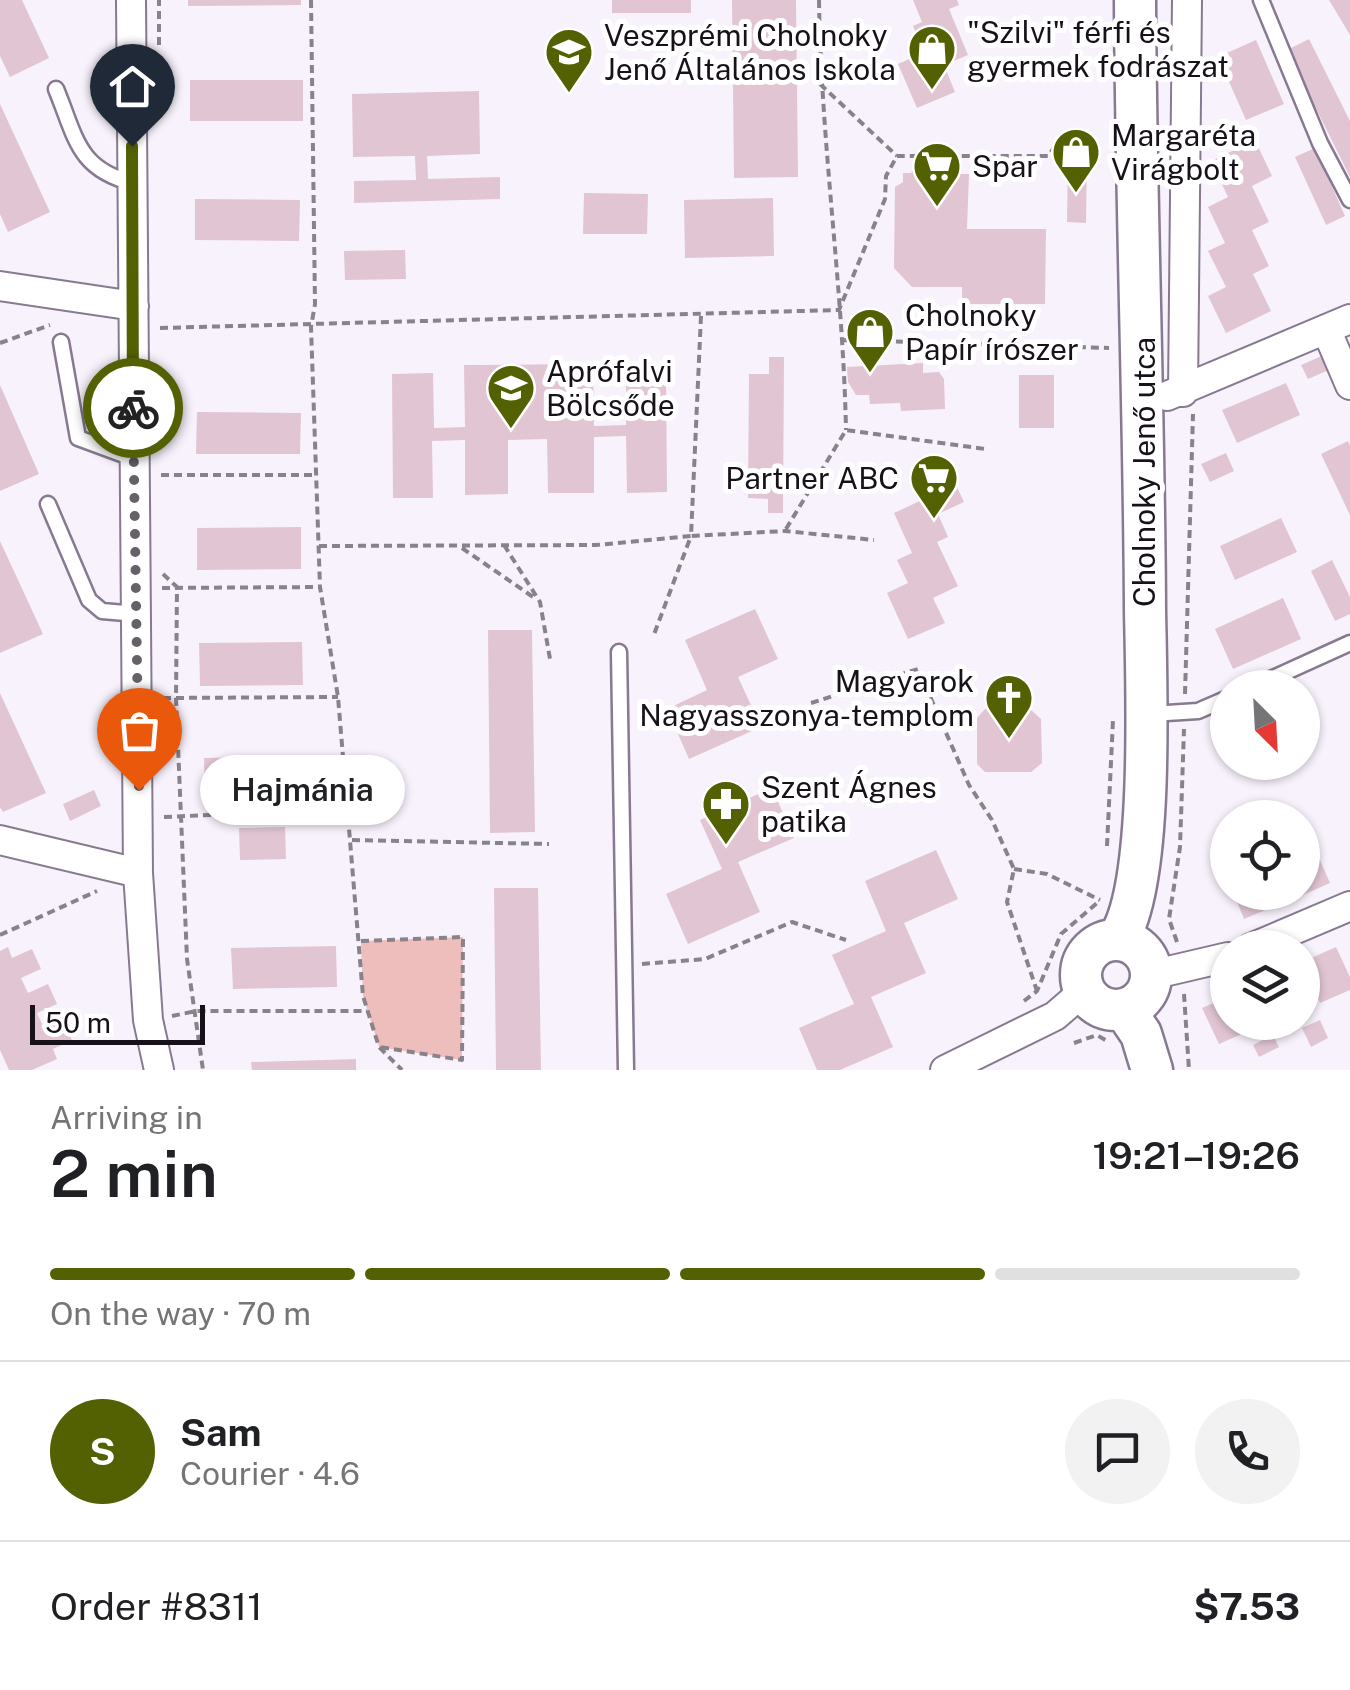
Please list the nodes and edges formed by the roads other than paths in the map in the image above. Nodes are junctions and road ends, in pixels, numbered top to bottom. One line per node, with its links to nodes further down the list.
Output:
1 (131, 0): 6 (street)
2 (1134, 0): 14 (street, Cholnoky Jenő utca)
3 (1187, 0): 13 (street, Cholnoky Jenő utca)
4 (1261, 0): 7 (lane)
5 (56, 89): 6 (lane)
6 (133, 183): 9 (street)
7 (1350, 200)
8 (0, 286): 9 (street)
9 (145, 311): 15 (street)
10 (1338, 324): 12 (street); 13 (street)
11 (61, 342): 15 (lane)
12 (1350, 385)
13 (1183, 392): 14 (street)
14 (1144, 403): 22 (street, Cholnoky Jenő utca)
15 (136, 467): 17 (street)
16 (48, 504): 17 (lane)
17 (137, 602): 24 (street)
18 (1350, 643): 20 (lane)
19 (619, 652): 33 (lane)
20 (1291, 670)
21 (1210, 702): 22 (lane)
22 (1165, 713): 27 (street, Cholnoky Jenő utca)
23 (0, 840): 24 (street)
24 (138, 873): 32 (street)
25 (1350, 906): 26 (street)
26 (1293, 930)
27 (1117, 940): 29 (street); 30 (street)
28 (1210, 962): 29 (street)
29 (1151, 975): 31 (street)
30 (1085, 990): 31 (street); 34 (street)
31 (1119, 1027): 35 (street)
32 (159, 1070)
33 (626, 1070)
34 (945, 1070)
35 (1152, 1070)

